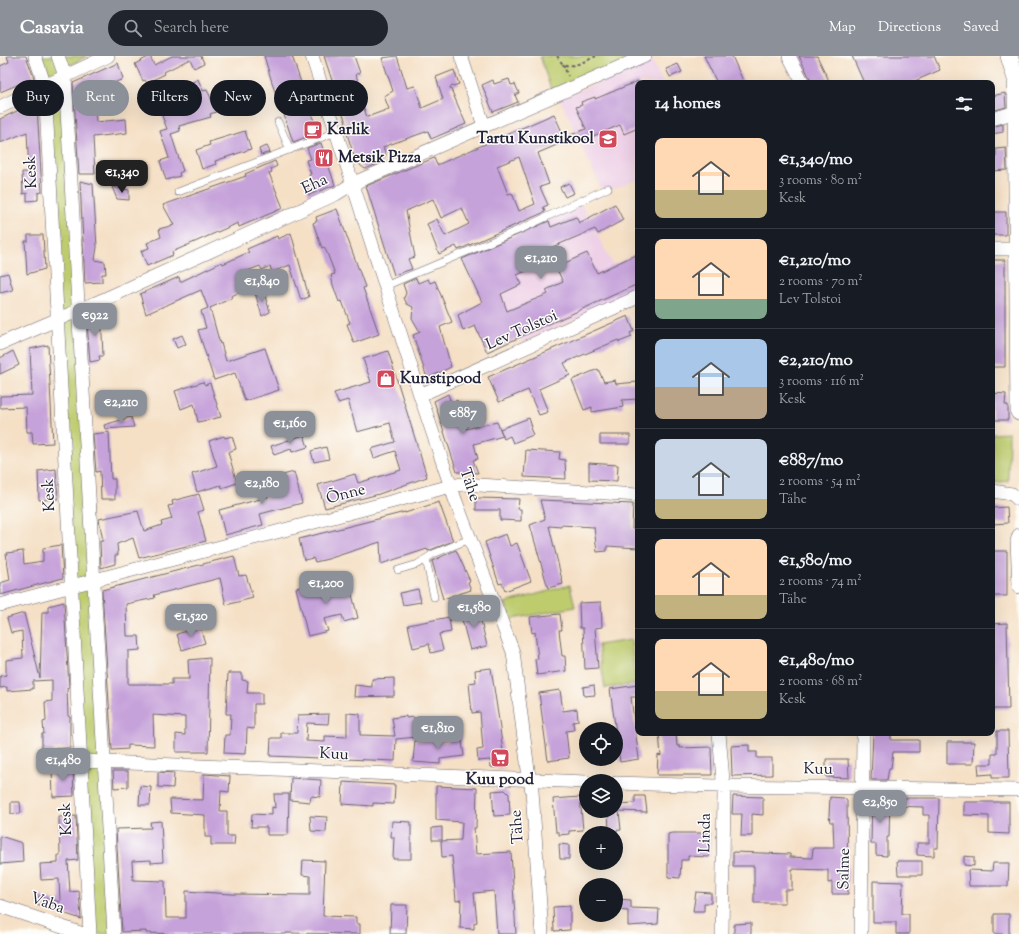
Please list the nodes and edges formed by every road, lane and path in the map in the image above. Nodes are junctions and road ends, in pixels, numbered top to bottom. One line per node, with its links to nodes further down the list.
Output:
1 (35, 56): 12 (street, Kesk)
2 (58, 56): 11 (street)
3 (108, 56): 11 (street)
4 (312, 56): 22 (street, Tähe)
5 (461, 56): 21 (street)
6 (557, 56): 7 (path)
7 (596, 56)
8 (645, 56): 21 (street, Eha)
9 (789, 56): 14 (street)
10 (1009, 56): 17 (street)
11 (65, 76): 13 (street); 31 (street)
12 (42, 80)
13 (57, 80)
14 (801, 80)
15 (12, 101): 16 (street)
16 (0, 107)
17 (1016, 112): 19 (street); 28 (street)
18 (46, 116): 32 (street, Kesk)
19 (995, 118)
20 (278, 122): 23 (lane)
21 (484, 126): 24 (street, Eha)
22 (336, 132): 23 (lane); 24 (street, Tähe)
23 (290, 150): 26 (lane)
24 (354, 183): 29 (street, Tähe); 31 (street, Eha)
25 (608, 188): 29 (lane)
26 (178, 192)
27 (995, 249): 28 (street)
28 (1018, 250): 34 (street)
29 (385, 286): 35 (street, Tähe)
30 (635, 298): 35 (street, Lev Tolstoi)
31 (77, 311): 32 (street, Eha); 45 (street)
32 (57, 320): 33 (street, Eha); 46 (street, Kesk)
33 (0, 344)
34 (1019, 380): 36 (street)
35 (420, 395): 37 (street, Tähe)
36 (1019, 412)
37 (451, 486): 39 (street, Õnne); 42 (street, Tähe); 45 (street, Õnne)
38 (995, 491): 40 (street)
39 (635, 495)
40 (1019, 500)
41 (1018, 538): 47 (street)
42 (470, 539): 43 (lane); 54 (street, Tähe)
43 (426, 559): 44 (lane); 48 (lane)
44 (398, 570)
45 (94, 579): 46 (street, Õnne); 53 (street)
46 (72, 585): 49 (street, Õnne); 52 (street, Kesk)
47 (1019, 587)
48 (434, 597)
49 (0, 605)
50 (719, 736): 57 (street, Linda)
51 (863, 736): 58 (street, Salme)
52 (81, 761): 53 (street, Kuu); 62 (street, Kesk)
53 (105, 761): 54 (street, Kuu); 63 (street)
54 (530, 780): 55 (street, Kuu); 64 (street, Tähe)
55 (579, 782)
56 (623, 783): 57 (street, Kuu)
57 (723, 786): 58 (street, Kuu); 65 (street, Linda)
58 (863, 788): 59 (street, Kuu); 66 (street, Salme)
59 (1019, 790)
60 (0, 906): 61 (street, Vaba)
61 (83, 934)
62 (90, 934)
63 (114, 934)
64 (542, 934)
65 (722, 934)
66 (861, 934)

